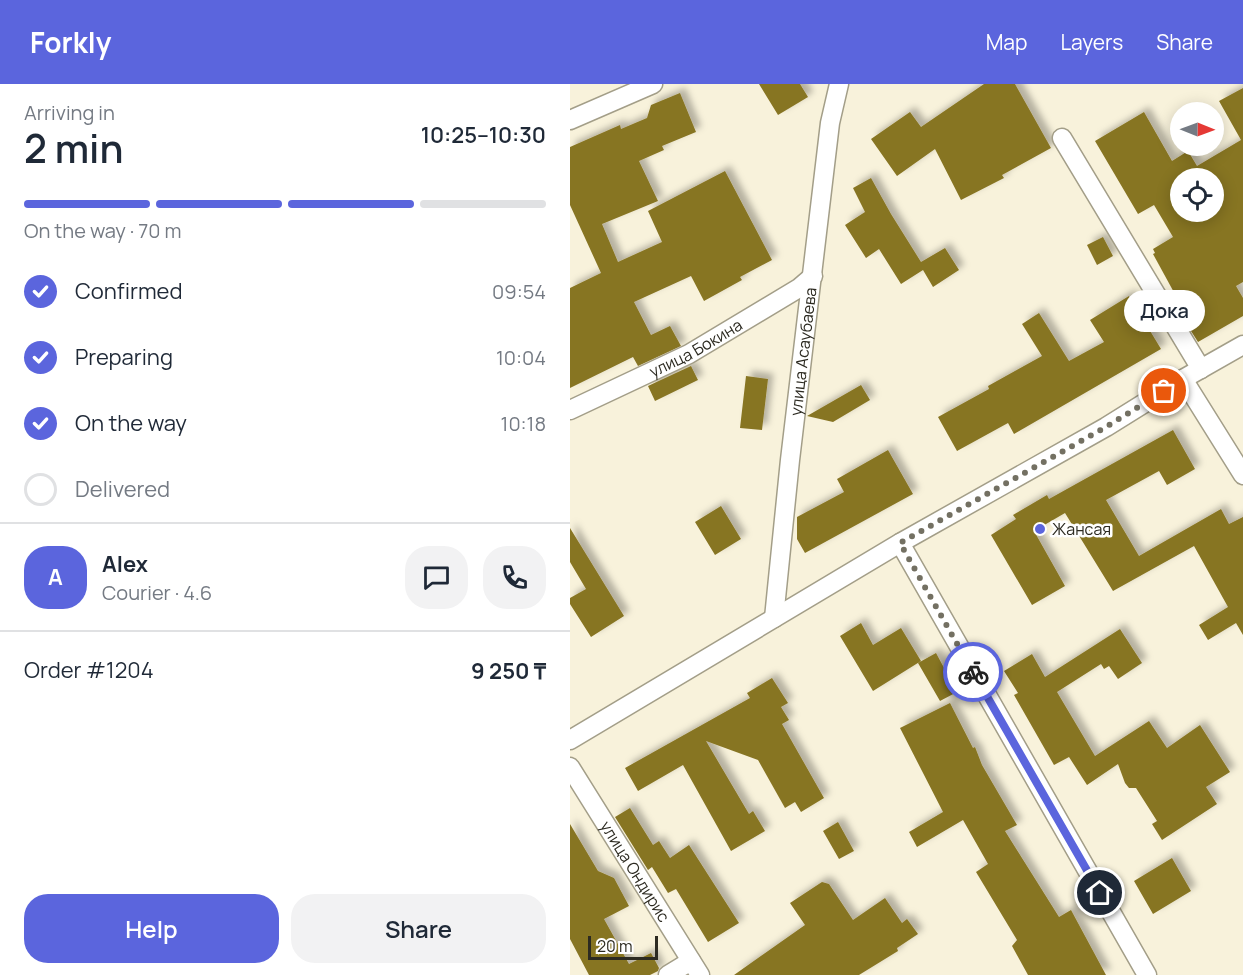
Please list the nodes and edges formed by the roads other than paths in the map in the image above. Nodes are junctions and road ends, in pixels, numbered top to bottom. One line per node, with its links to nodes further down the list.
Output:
1 (653, 84): 3 (street)
2 (839, 84): 5 (street, улица Асаубаева)
3 (570, 120)
4 (1062, 138): 7 (street)
5 (813, 276): 9 (street, улица Бокина); 12 (street, улица Асаубаева)
6 (1243, 345): 7 (street)
7 (1201, 369): 8 (street)
8 (1183, 379): 10 (street); 11 (street)
9 (570, 410)
10 (1243, 475)
11 (900, 543): 12 (street); 17 (street)
12 (774, 618): 13 (street)
13 (570, 740)
14 (570, 767): 15 (street, улица Ондирис)
15 (695, 968): 16 (street)
16 (668, 975)
17 (1147, 975)

